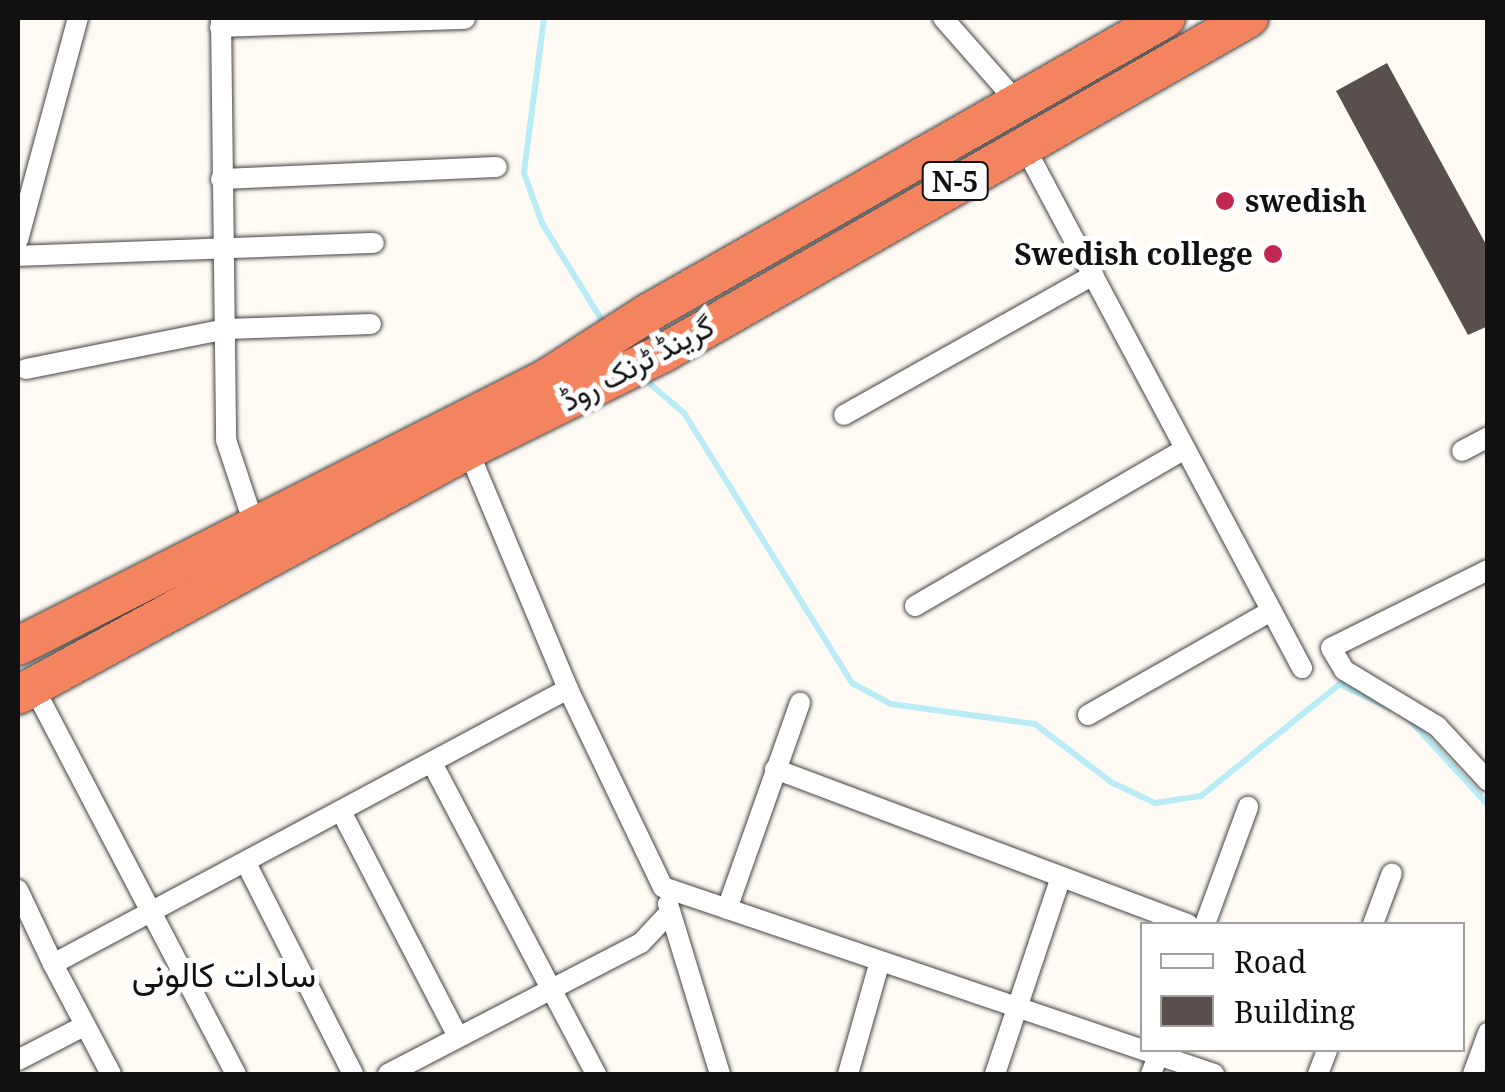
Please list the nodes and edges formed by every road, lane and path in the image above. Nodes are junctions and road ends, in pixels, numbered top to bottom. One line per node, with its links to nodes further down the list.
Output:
1 (78, 18): 11 (street)
2 (944, 18): 7 (street)
3 (1166, 18): 7 (highway, گرینڈ ٹرنک روڈ / N-5)
4 (1249, 18): 8 (highway, گرینڈ ٹرنک روڈ / N-5)
5 (464, 19): 6 (street)
6 (220, 22): 10 (street)
7 (1016, 102): 19 (highway, گرینڈ ٹرنک روڈ / N-5)
8 (1022, 142): 15 (street); 19 (highway, گرینڈ ٹرنک روڈ / N-5)
9 (497, 167): 10 (street)
10 (221, 179): 13 (street)
11 (18, 240)
12 (374, 243): 13 (street)
13 (223, 252): 14 (street); 17 (street)
14 (18, 256)
15 (1093, 276): 20 (street); 22 (street)
16 (371, 324): 17 (street)
17 (227, 328): 18 (street); 25 (street)
18 (26, 369)
19 (556, 390): 23 (highway, گرینڈ ٹرنک روڈ / N-5); 25 (highway, گرینڈ ٹرنک روڈ / N-5)
20 (844, 416)
21 (1488, 438): 24 (street)
22 (1185, 449): 27 (street); 28 (street)
23 (468, 450): 31 (street); 32 (highway, گرینڈ ٹرنک روڈ / N-5)
24 (1462, 451)
25 (254, 524): 29 (highway, گرینڈ ٹرنک روڈ / N-5)
26 (1488, 570): 37 (street)
27 (915, 606)
28 (1271, 610): 30 (street); 34 (street)
29 (18, 646)
30 (1302, 668)
31 (568, 689): 35 (street); 43 (street)
32 (25, 691): 46 (street)
33 (800, 704): 36 (street)
34 (1088, 715)
35 (432, 763): 39 (street); 53 (street)
36 (774, 769): 42 (street); 45 (street)
37 (1488, 781)
38 (1248, 807): 49 (street)
39 (342, 813): 40 (street); 57 (street)
40 (246, 863): 46 (street); 63 (street)
41 (1392, 873): 50 (street)
42 (1061, 877): 48 (street); 54 (street)
43 (663, 887): 45 (street); 47 (street)
44 (18, 890): 52 (street)
45 (727, 909): 51 (street)
46 (154, 910): 52 (street); 62 (street)
47 (670, 912): 53 (street); 60 (street)
48 (1183, 922)
49 (1206, 922)
50 (1374, 922)
51 (880, 962): 54 (street); 66 (street)
52 (54, 964): 55 (street)
53 (548, 987): 57 (street); 65 (street)
54 (1018, 1006): 59 (street); 67 (street)
55 (84, 1026): 58 (street); 61 (street)
56 (1488, 1034): 69 (street)
57 (458, 1037): 64 (street)
58 (18, 1060)
59 (1157, 1060): 68 (street)
60 (715, 1073)
61 (111, 1074)
62 (236, 1074)
63 (354, 1074)
64 (388, 1074)
65 (596, 1074)
66 (848, 1074)
67 (995, 1074)
68 (1214, 1074)
69 (1473, 1074)

